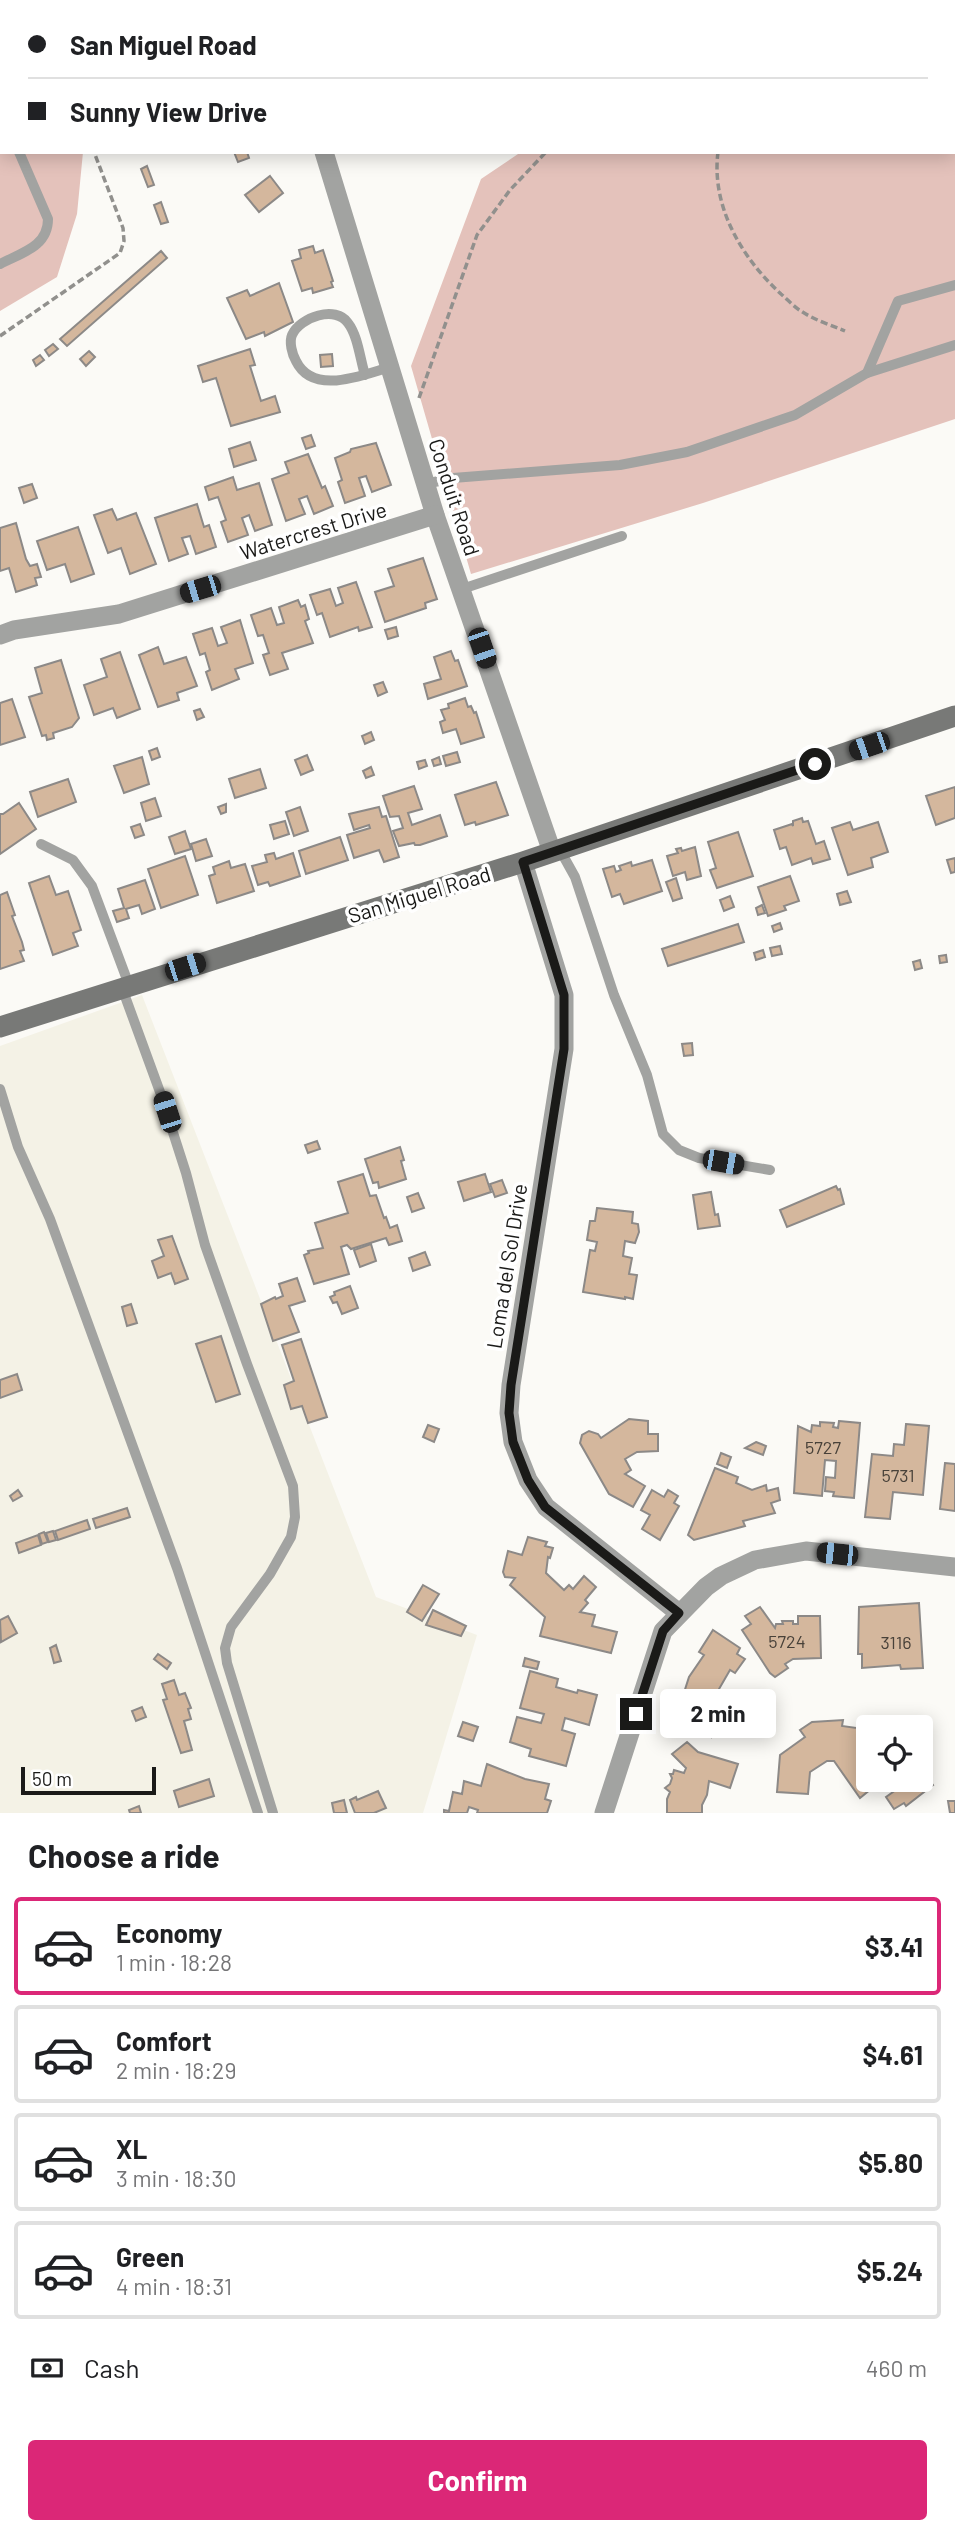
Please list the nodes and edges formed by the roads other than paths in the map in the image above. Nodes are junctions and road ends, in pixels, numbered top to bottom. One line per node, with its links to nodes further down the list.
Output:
1 (20, 154): 3 (lane)
2 (325, 154): 6 (street, Conduit Road)
3 (0, 264)
4 (955, 285): 7 (lane)
5 (955, 345): 7 (lane)
6 (390, 367): 8 (lane); 9 (street, Conduit Road)
7 (867, 373): 9 (lane)
8 (365, 374): 8 (lane)
9 (425, 484): 10 (street, Conduit Road)
10 (435, 515): 12 (street, Conduit Road); 13 (street, Watercrest Drive)
11 (622, 536): 12 (lane)
12 (462, 589): 16 (street, Conduit Road)
13 (0, 635)
14 (955, 716): 16 (street, San Miguel Road)
15 (41, 844): 18 (lane)
16 (556, 851): 17 (street, San Miguel Road); 21 (lane)
17 (523, 862): 18 (street, San Miguel Road); 23 (street, Loma del Sol Drive)
18 (125, 987): 19 (street, San Miguel Road); 25 (lane)
19 (0, 1027)
20 (0, 1088): 24 (lane)
21 (771, 1170)
22 (955, 1567): 23 (street)
23 (679, 1613): 26 (street)
24 (258, 1813)
25 (273, 1813)
26 (604, 1813)

